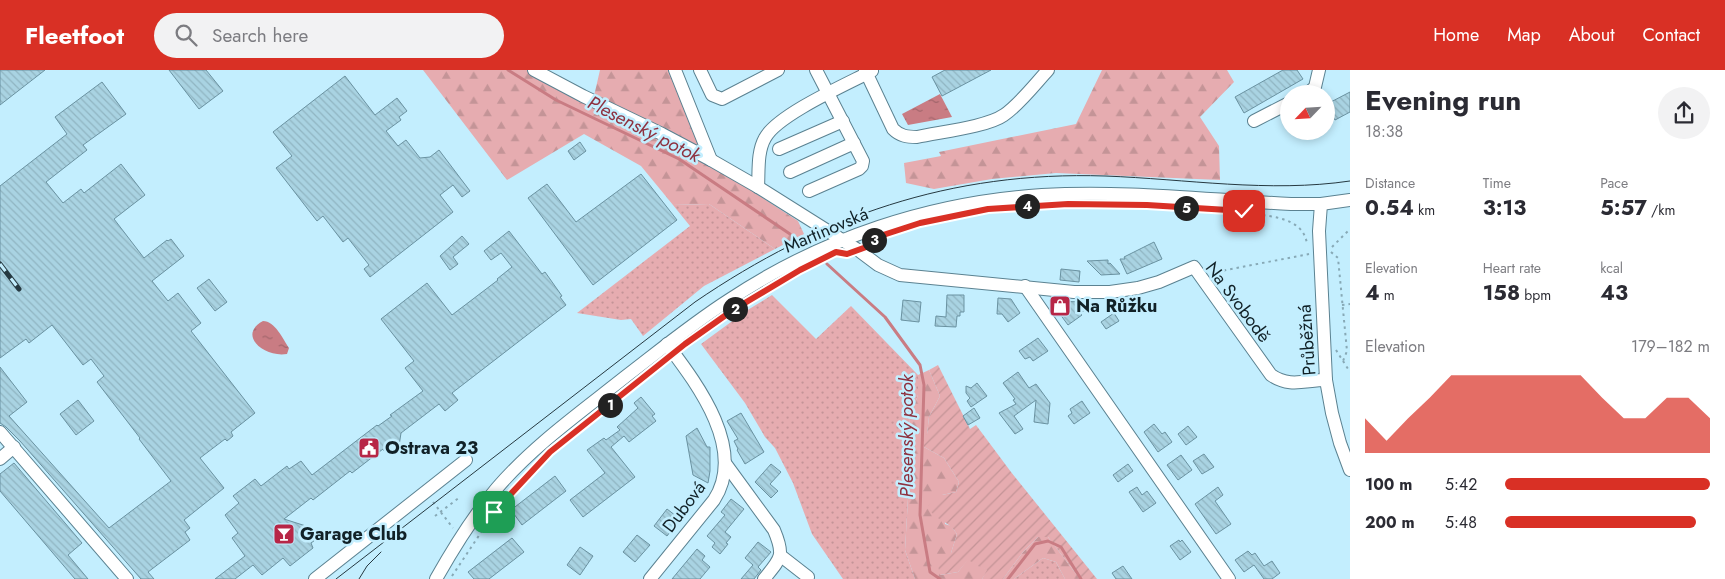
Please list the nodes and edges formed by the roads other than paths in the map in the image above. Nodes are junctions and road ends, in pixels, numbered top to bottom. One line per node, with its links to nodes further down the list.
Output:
1 (534, 70): 16 (street, Na Svobodě)
2 (675, 70): 16 (street)
3 (700, 70): 4 (street)
4 (778, 70)
5 (816, 70): 10 (street)
6 (1048, 70): 8 (street)
7 (1319, 70): 9 (street)
8 (868, 71): 10 (street)
9 (1315, 85)
10 (829, 94): 12 (street); 18 (street)
11 (1280, 108): 13 (street)
12 (843, 121): 14 (street); 15 (street)
13 (1254, 121)
14 (854, 143): 17 (street); 19 (street)
15 (779, 149)
16 (711, 160): 18 (street, Na Svobodě)
17 (790, 172)
18 (758, 187): 22 (street, Na Svobodě)
19 (809, 191)
20 (1350, 200): 21 (street, Martinovská)
21 (1321, 204): 22 (street, Martinovská); 25 (street, Průběžná)
22 (841, 241): 23 (street, Na Svobodě); 24 (street, Martinovská)
23 (1025, 286): 25 (street, Na Svobodě); 39 (street)
24 (667, 344): 30 (street, Dubová); 36 (street, Martinovská)
25 (1326, 380): 31 (street, Průběžná)
26 (0, 432): 27 (street)
27 (14, 447): 28 (street); 34 (street)
28 (0, 459)
29 (466, 460): 35 (street)
30 (725, 463): 32 (street); 37 (street, Dubová)
31 (1350, 470)
32 (781, 556): 33 (street); 38 (street)
33 (808, 577)
34 (127, 579)
35 (315, 579)
36 (436, 579)
37 (650, 579)
38 (764, 579)
39 (1229, 579)

